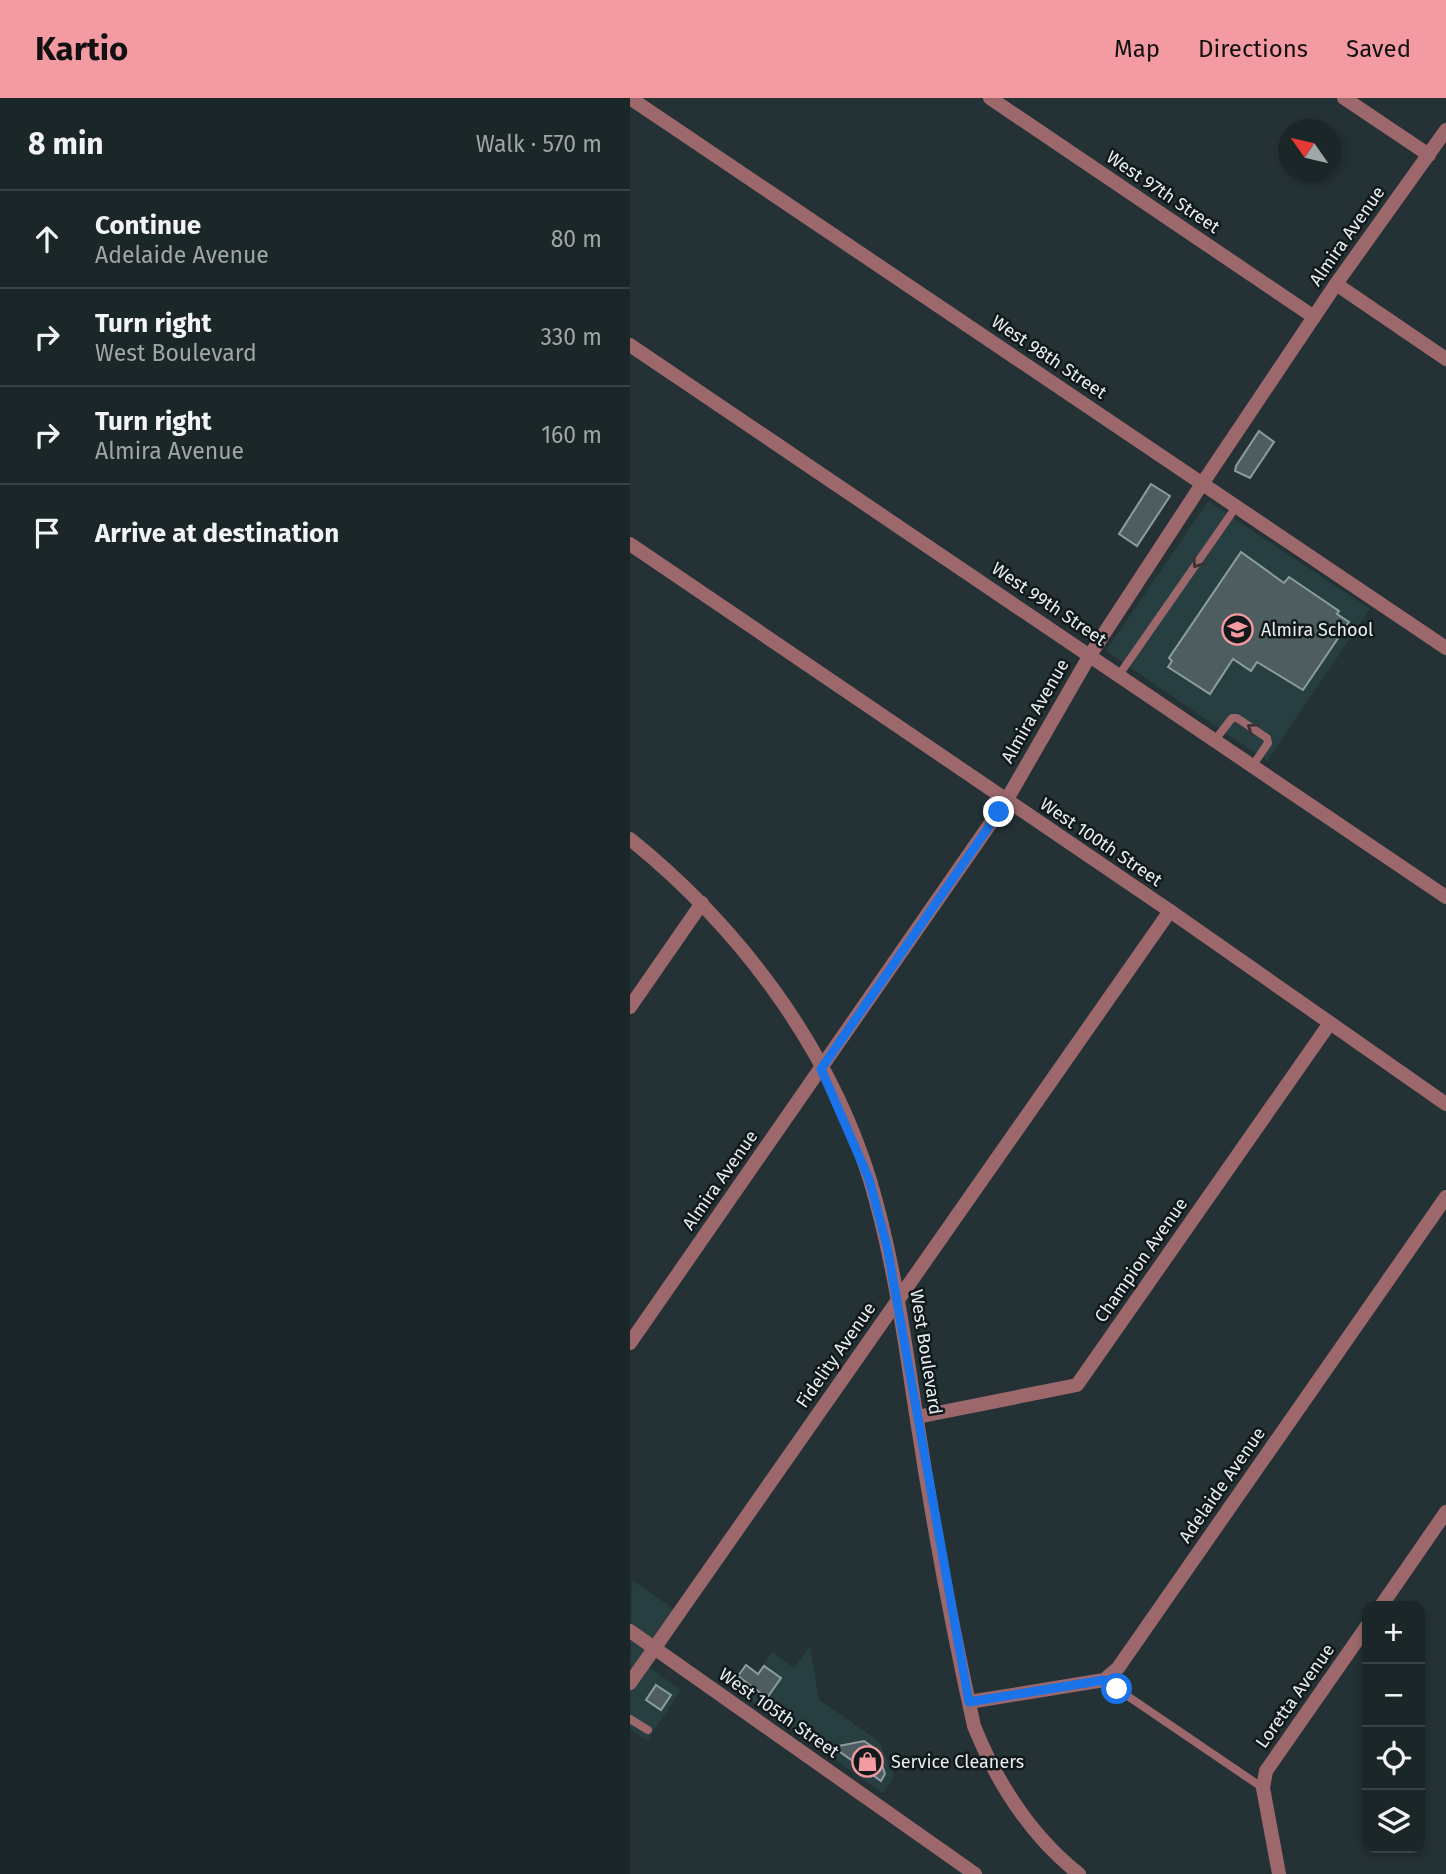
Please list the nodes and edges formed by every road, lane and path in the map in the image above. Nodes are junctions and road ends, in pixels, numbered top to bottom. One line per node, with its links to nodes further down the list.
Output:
1 (630, 98): 10 (street, West 98th Street)
2 (990, 98): 7 (street, West 97th Street)
3 (1344, 98): 5 (street)
4 (1445, 134): 5 (street, Almira Avenue)
5 (1429, 155): 6 (street, Almira Avenue)
6 (1336, 284): 7 (street, Almira Avenue); 9 (street)
7 (1314, 317): 10 (street, Almira Avenue)
8 (630, 345): 14 (street, West 99th Street)
9 (1446, 359)
10 (1202, 484): 11 (street, West 98th Street); 14 (street, Almira Avenue)
11 (1236, 507): 13 (street, West 98th Street); 15 (lane, one-way to 15)
12 (630, 544): 18 (street, West 100th Street)
13 (1446, 648)
14 (1090, 655): 15 (street, West 99th Street); 18 (street, Almira Avenue)
15 (1119, 675): 16 (street, West 99th Street)
16 (1215, 740): 17 (street, West 99th Street); 17 (lane, one-way to 16)
17 (1252, 765): 20 (street, West 99th Street)
18 (1006, 801): 22 (street, West 100th Street); 25 (street, Almira Avenue)
19 (630, 839): 21 (street, West Boulevard)
20 (1446, 897)
21 (702, 904): 23 (street); 25 (street, West Boulevard)
22 (1170, 911): 24 (street, West 100th Street); 28 (street, Fidelity Avenue)
23 (630, 1007)
24 (1330, 1023): 26 (street, West 100th Street); 30 (street, Champion Avenue)
25 (821, 1069): 28 (street, West Boulevard); 29 (street, Almira Avenue)
26 (1446, 1104)
27 (1446, 1197): 36 (street, Adelaide Avenue)
28 (899, 1299): 30 (street, West Boulevard); 35 (street, Fidelity Avenue)
29 (630, 1343)
30 (916, 1417): 38 (street, West Boulevard)
31 (1446, 1512): 32 (street)
32 (1384, 1601)
33 (630, 1631): 35 (street, West 105th Street)
34 (1362, 1633): 41 (street, Loretta Avenue)
35 (654, 1648): 37 (street, Fidelity Avenue); 42 (street, West 105th Street)
36 (1104, 1680): 38 (street); 41 (lane)
37 (630, 1683)
38 (969, 1702): 43 (street, West Boulevard)
39 (630, 1718): 40 (lane)
40 (648, 1730)
41 (1263, 1788): 44 (street)
42 (975, 1874)
43 (1079, 1874)
44 (1279, 1874)

